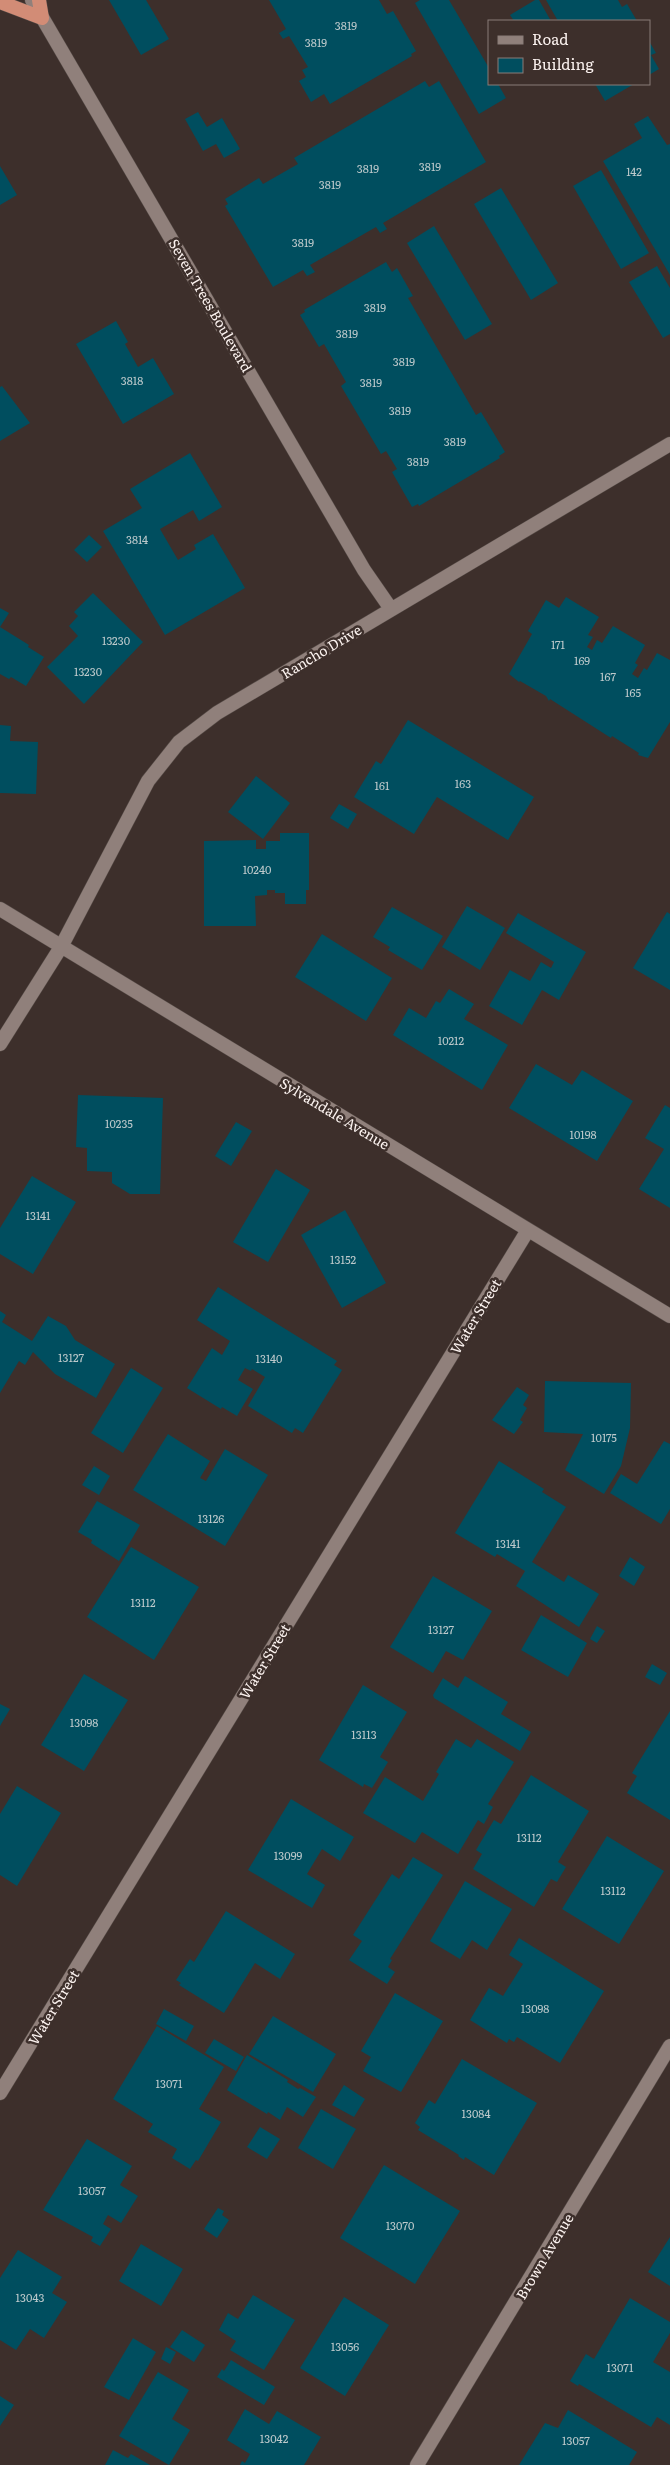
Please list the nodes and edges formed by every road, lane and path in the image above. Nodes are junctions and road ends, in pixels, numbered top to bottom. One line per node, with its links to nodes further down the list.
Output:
1 (32, 0): 4 (street, Seven Trees Boulevard)
2 (39, 0): 4 (highway)
3 (0, 2): 4 (highway)
4 (42, 18): 6 (street, Seven Trees Boulevard)
5 (670, 444): 6 (street, Rancho Drive)
6 (390, 609): 8 (street, Rancho Drive)
7 (0, 909): 8 (street, Sylvandale Avenue)
8 (61, 947): 9 (street, Rancho Drive); 10 (street, Sylvandale Avenue)
9 (0, 1044)
10 (528, 1230): 11 (street, Sylvandale Avenue); 13 (street, Water Street)
11 (670, 1316)
12 (670, 2046): 14 (street, Brown Avenue)
13 (0, 2093)
14 (417, 2465)

